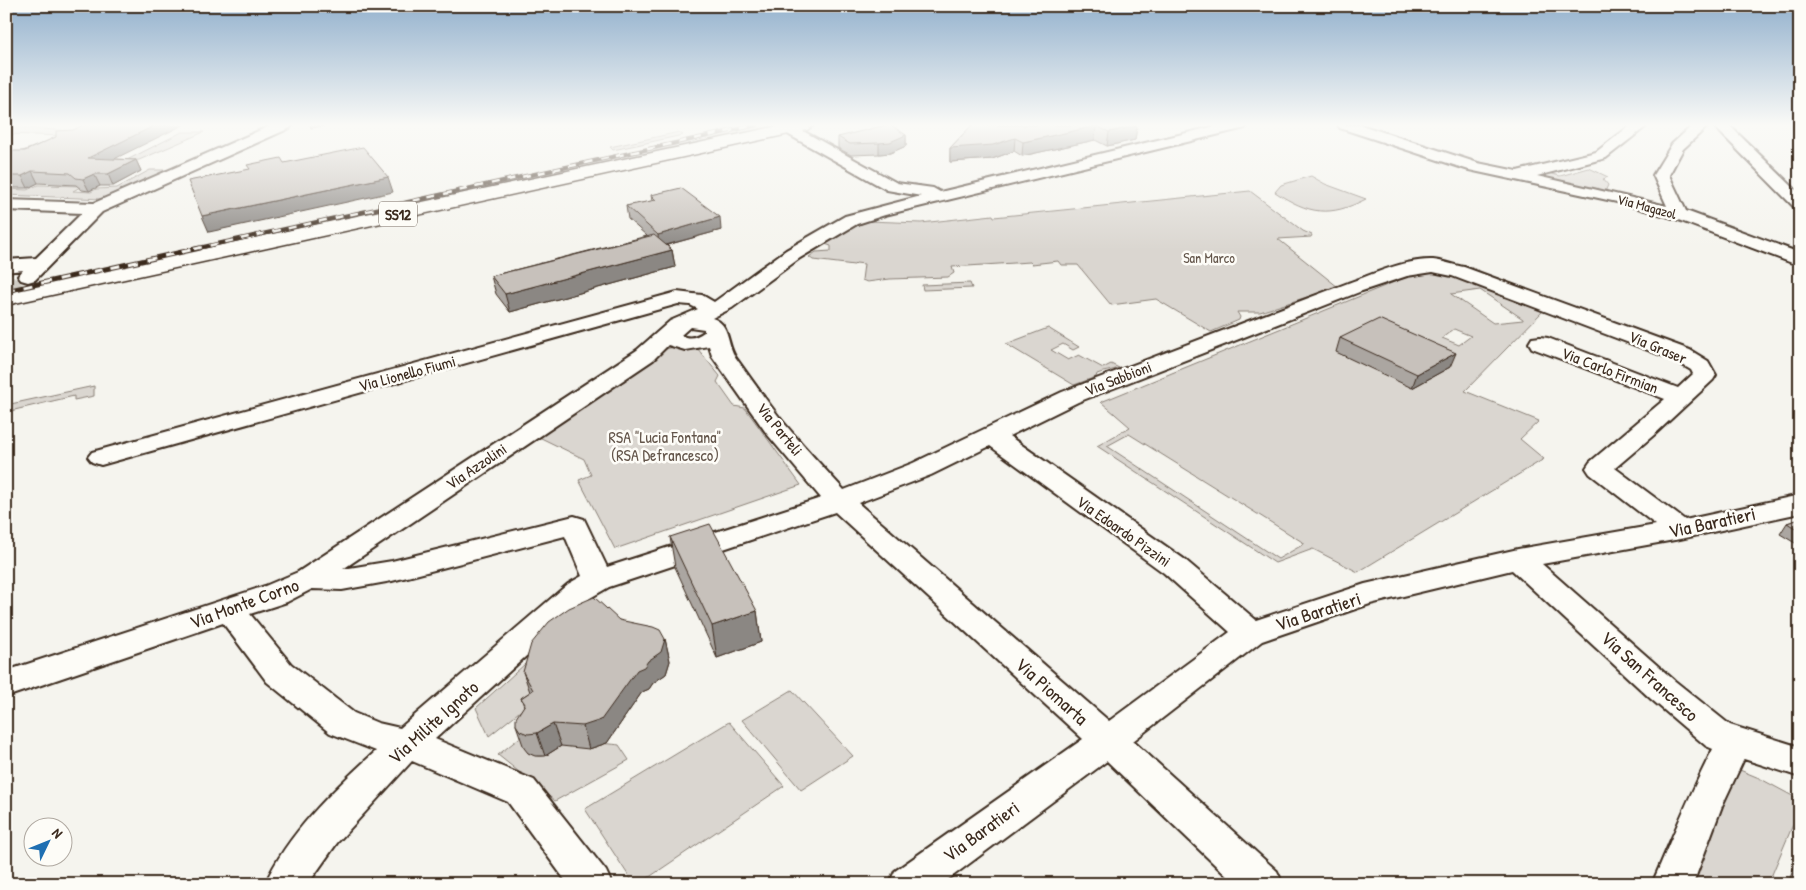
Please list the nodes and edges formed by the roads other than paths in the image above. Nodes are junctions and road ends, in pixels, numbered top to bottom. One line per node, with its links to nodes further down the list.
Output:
1 (192, 167): 15 (street)
2 (615, 167): 21 (main road, SS12)
3 (861, 167): 10 (street)
4 (1069, 167): 11 (street)
5 (1473, 167): 9 (street, Via Magazol)
6 (1555, 167): 9 (street)
7 (1666, 167): 16 (street)
8 (1762, 167): 12 (street)
9 (1514, 177): 16 (street, Via Magazol)
10 (893, 187): 11 (street); 14 (street); 17 (street)
11 (945, 196): 14 (street)
12 (1800, 203)
13 (6, 204): 15 (street)
14 (908, 204): 17 (street)
15 (96, 208): 19 (street)
16 (1679, 214): 18 (street, Via Magazol)
17 (851, 220): 22 (street)
18 (1800, 260)
19 (6, 266)
20 (1402, 271): 24 (street, Via Graser); 25 (street, Via Sabbioni)
21 (6, 298)
22 (702, 330): 26 (street, Via Lionello Fiumi); 27 (street, Via Parteli); 31 (street, Via Azzolini)
23 (1540, 343): 24 (street, Via Carlo Firmian)
24 (1681, 397): 29 (street, Via Graser)
25 (991, 435): 27 (street, Via Sabbioni); 34 (street, Via Edoardo Pizzini)
26 (101, 457)
27 (839, 501): 32 (street, Via Milite Ignoto); 36 (street, Via Piomarta)
28 (1800, 504): 29 (street, Via Baratieri)
29 (1680, 530): 30 (street, Via Baratieri)
30 (1518, 559): 34 (street, Via Baratieri); 37 (street, Via San Francesco)
31 (308, 580): 32 (street, Via Monte Corno); 33 (street, Via Monte Corno)
32 (599, 580): 38 (street, Via Milite Ignoto)
33 (230, 610): 35 (street, Via Monte Corno); 38 (street)
34 (1251, 633): 36 (street, Via Baratieri)
35 (6, 684)
36 (1108, 741): 42 (street, Via Baratieri); 43 (street, Via Piomarta)
37 (1734, 743): 39 (street, Via San Francesco); 44 (street)
38 (406, 744): 40 (street, Via Milite Ignoto); 41 (street)
39 (1800, 762)
40 (285, 884)
41 (592, 884)
42 (909, 884)
43 (1263, 884)
44 (1672, 884)

